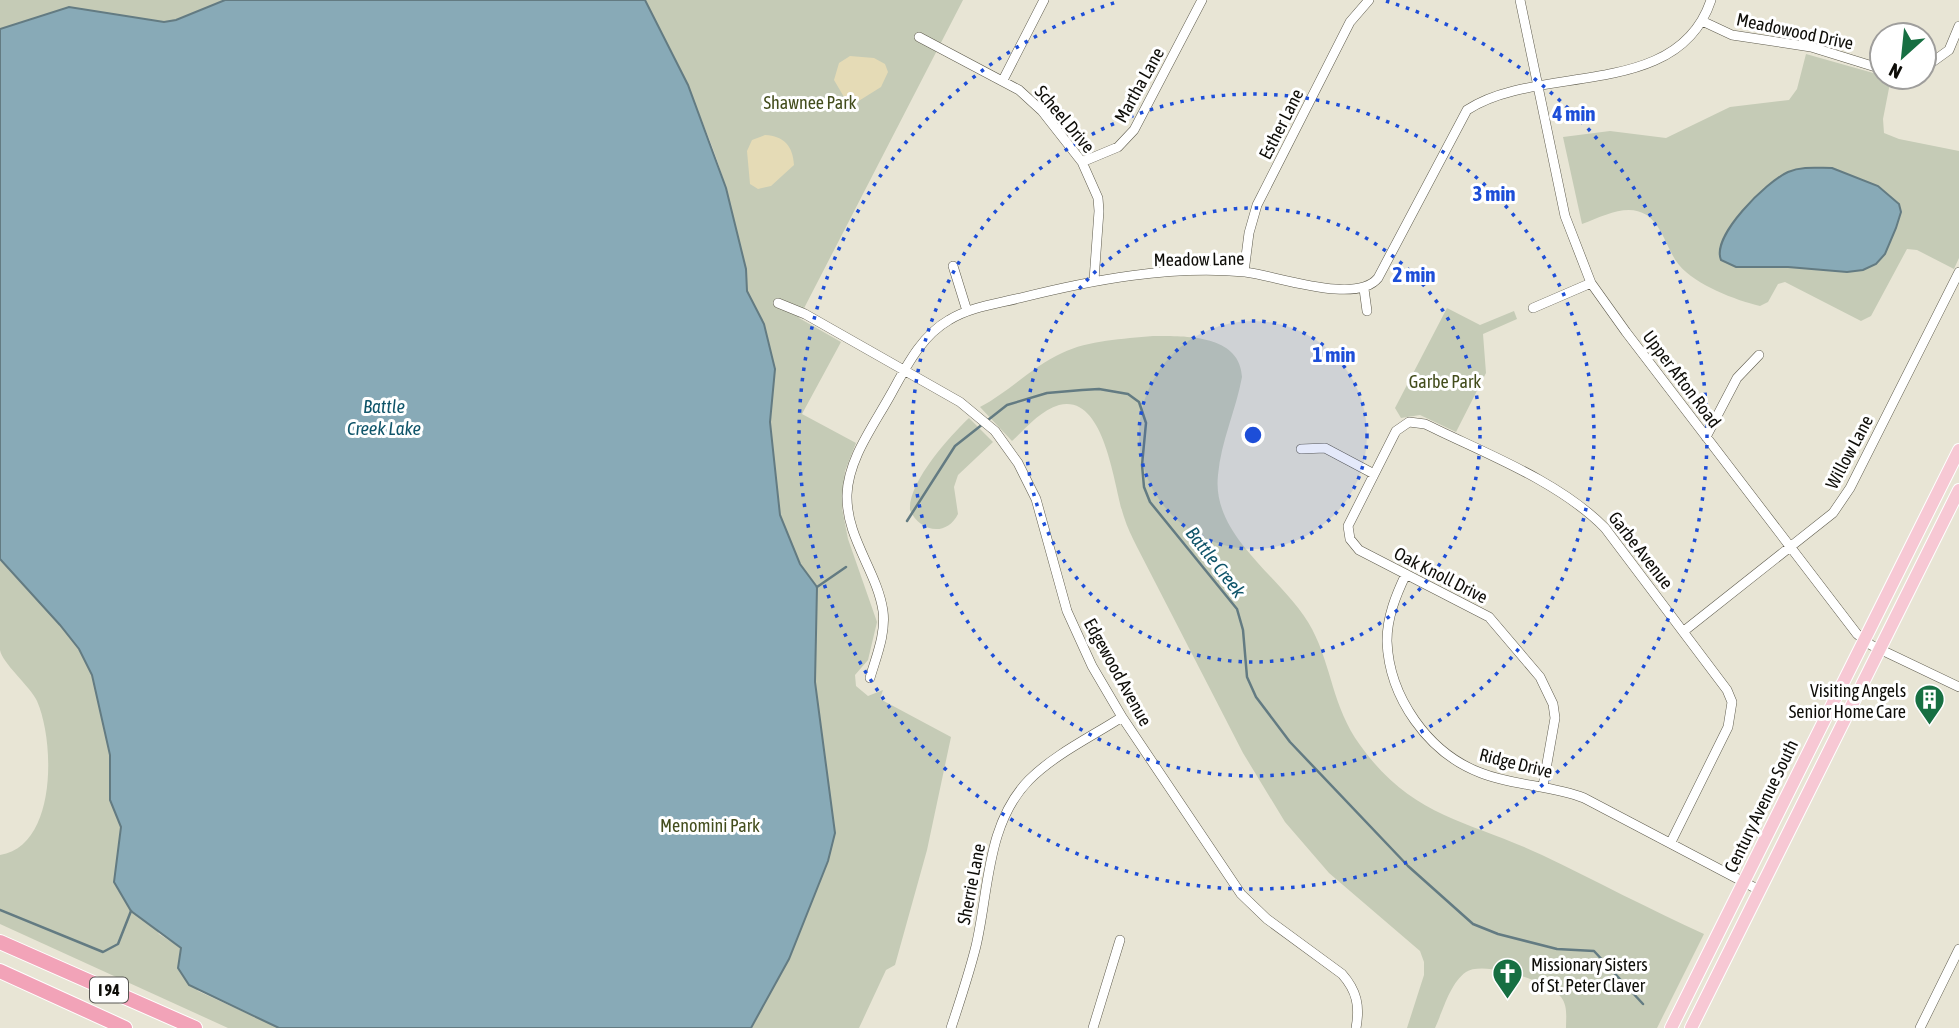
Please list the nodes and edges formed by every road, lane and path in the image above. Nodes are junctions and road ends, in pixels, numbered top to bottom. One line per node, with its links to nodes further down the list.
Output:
1 (1044, 0): 11 (street)
2 (1202, 0): 13 (street, Martha Lane)
3 (1368, 0): 15 (street, Esther Lane)
4 (1520, 0): 12 (street, Upper Afton Road)
5 (1711, 0): 6 (street)
6 (1702, 21): 10 (street, Meadowood Drive); 12 (street)
7 (1959, 26): 9 (street)
8 (919, 37): 11 (street, Scheel Drive)
9 (1938, 58)
10 (1868, 65)
11 (1003, 80): 13 (street, Scheel Drive)
12 (1538, 88): 18 (street, Upper Afton Road); 19 (street)
13 (1082, 162): 17 (street, Scheel Drive)
14 (953, 267): 22 (street)
15 (1244, 272): 17 (street, Meadow Lane); 19 (street, Meadow Lane)
16 (1959, 272): 31 (street, Willow Lane)
17 (1094, 280): 22 (street, Meadow Lane)
18 (1591, 283): 21 (street); 26 (street, Upper Afton Road)
19 (1364, 289): 23 (street)
20 (778, 303): 25 (street, Edgewood Avenue)
21 (1532, 308)
22 (967, 311): 25 (street, Meadow Lane)
23 (1367, 311)
24 (1759, 355): 26 (street)
25 (904, 370): 36 (street, Meadow Lane); 38 (street, Edgewood Avenue)
26 (1706, 437): 31 (street, Upper Afton Road)
27 (1301, 449): 29 (street)
28 (1959, 450): 34 (main road, Century Avenue South)
29 (1374, 474): 32 (street, Oak Knoll Drive); 33 (street, Garbe Avenue)
30 (1959, 490): 35 (main road, Century Avenue South)
31 (1791, 548): 33 (street, Willow Lane); 34 (street, Upper Afton Road)
32 (1406, 574): 39 (street, Oak Knoll Drive); 39 (street, Ridge Drive)
33 (1684, 631): 40 (street, Garbe Avenue)
34 (1864, 640): 35 (street, Upper Afton Road); 41 (main road, Century Avenue South)
35 (1879, 648): 37 (street, Upper Afton Road); 42 (main road, Century Avenue South)
36 (870, 678)
37 (1959, 687)
38 (1122, 717): 49 (street, Sherrie Lane); 51 (street, Edgewood Avenue)
39 (1543, 786): 40 (street, Ridge Drive)
40 (1671, 842): 41 (street, Ridge Drive)
41 (1744, 882): 42 (street, Ridge Drive); 52 (main road, Century Avenue South)
42 (1759, 890): 53 (main road, Century Avenue South)
43 (1120, 940): 50 (street)
44 (0, 941): 48 (highway, I 94)
45 (1959, 948): 54 (street)
46 (0, 971): 47 (highway, I 94)
47 (125, 1028)
48 (195, 1028)
49 (951, 1028)
50 (1093, 1028)
51 (1356, 1028)
52 (1671, 1028)
53 (1691, 1028)
54 (1920, 1028)

